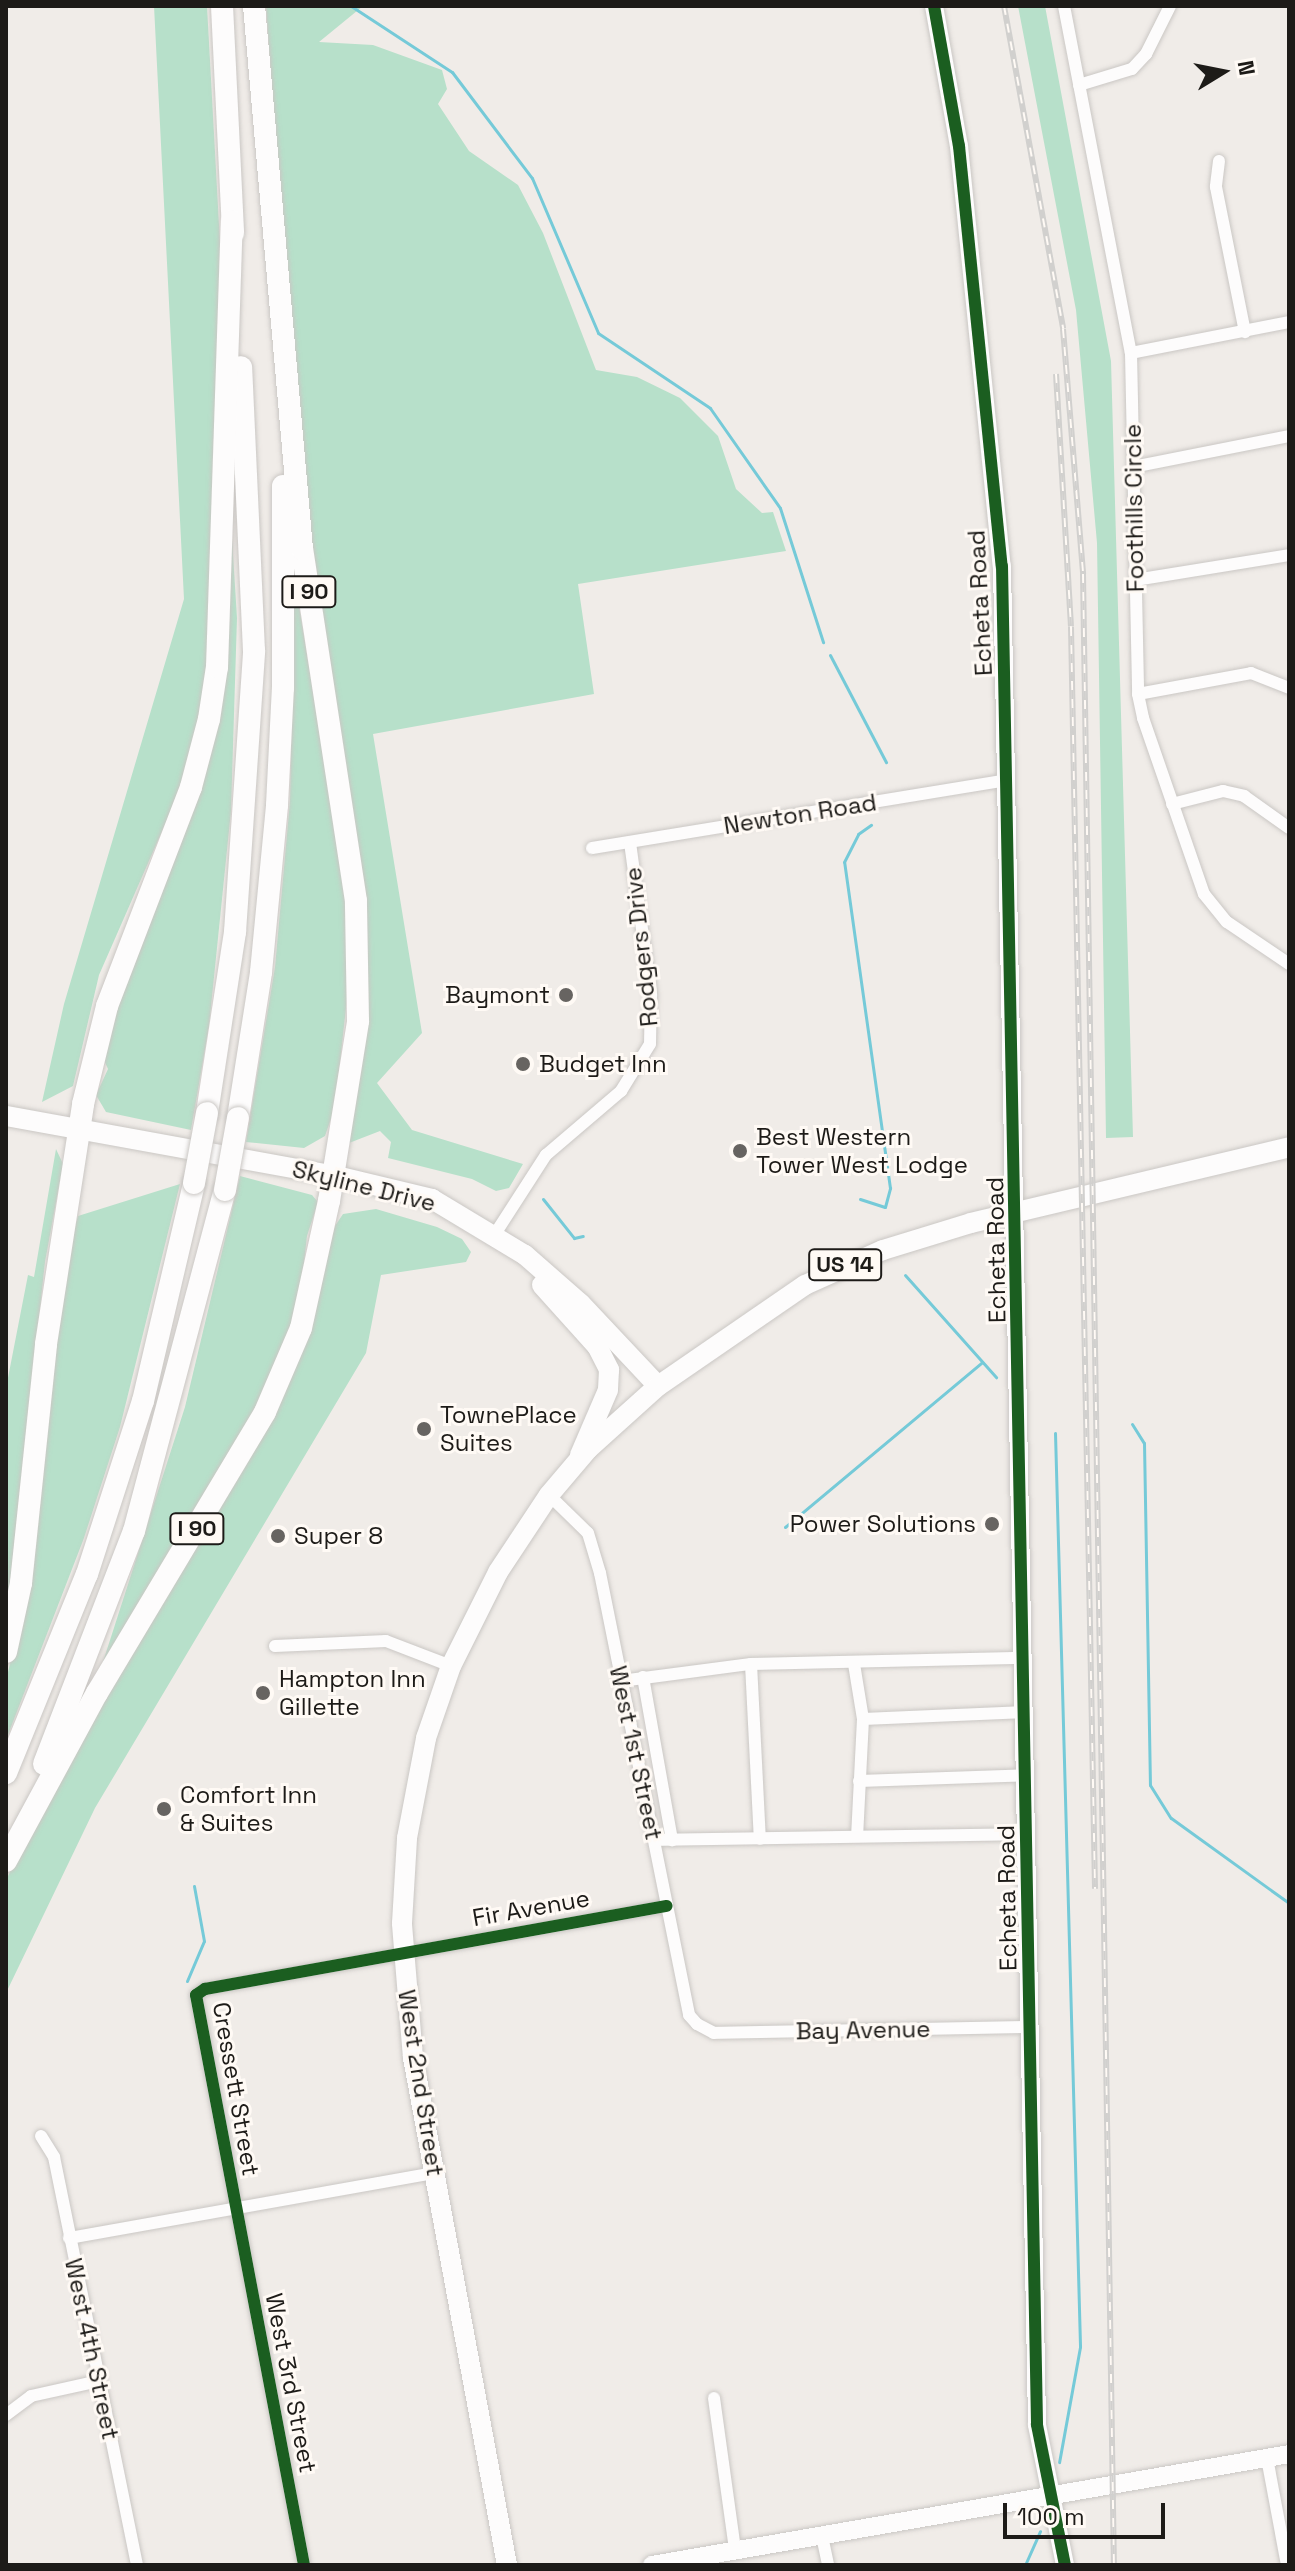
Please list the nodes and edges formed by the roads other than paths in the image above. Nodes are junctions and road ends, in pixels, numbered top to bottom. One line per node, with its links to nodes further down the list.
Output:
1 (222, 6): 8 (highway, I 90)
2 (254, 6): 27 (highway, I 90); 52 (highway, I 90, bridge)
3 (934, 6): 18 (street, Echeta Road)
4 (1064, 6): 6 (street, Foothills Circle)
5 (1170, 6): 6 (street)
6 (1079, 85): 11 (street, Foothills Circle)
7 (1219, 161): 10 (street)
8 (232, 221): 25 (highway, I 90); 44 (highway, I 90, bridge)
9 (1289, 322): 10 (street)
10 (1245, 332): 11 (street)
11 (1131, 353): 13 (street, Foothills Circle)
12 (1289, 436): 13 (street)
13 (1133, 467): 15 (street, Foothills Circle)
14 (1289, 555): 15 (street)
15 (1135, 580): 17 (street, Foothills Circle)
16 (1289, 688): 17 (street)
17 (1138, 694): 19 (street, Foothills Circle)
18 (1008, 780): 21 (street, Newton Road); 28 (street, Echeta Road)
19 (1172, 804): 20 (street); 23 (street, Foothills Circle)
20 (1289, 828)
21 (630, 842): 22 (street, Newton Road); 29 (street, Rodgers Drive)
22 (592, 848)
23 (1289, 964)
24 (6, 1116): 25 (main road, Skyline Drive)
25 (80, 1129): 27 (main road, Skyline Drive); 35 (highway, I 90)
26 (1289, 1147): 28 (main road, US 14)
27 (332, 1175): 29 (main road, Skyline Drive); 53 (highway, I 90)
28 (1017, 1210): 31 (main road, US 14); 36 (street, Echeta Road)
29 (495, 1234): 30 (main road, Skyline Drive)
30 (525, 1255): 31 (main road, Skyline Drive); 32 (main road)
31 (658, 1386): 32 (main road, West 2nd Street)
32 (579, 1458): 33 (main road, West 2nd Street)
33 (549, 1495): 39 (main road, West 2nd Street); 41 (street, West 1st Street)
34 (275, 1646): 39 (street)
35 (6, 1652)
36 (1025, 1658): 38 (street); 42 (street, Echeta Road)
37 (751, 1664): 38 (street); 40 (street); 49 (street)
38 (854, 1664): 43 (street)
39 (451, 1666): 55 (main road, West 2nd Street)
40 (643, 1677): 41 (street); 51 (street)
41 (621, 1681): 50 (street, West 1st Street)
42 (1026, 1712): 43 (street); 45 (street, Echeta Road)
43 (863, 1719): 46 (street)
44 (6, 1773)
45 (1027, 1775): 46 (street); 47 (street, Echeta Road)
46 (859, 1781): 48 (street)
47 (1028, 1834): 48 (street); 57 (street, Echeta Road)
48 (857, 1836): 49 (street)
49 (760, 1839): 51 (street)
50 (654, 1840): 51 (street); 54 (street, West 1st Street)
51 (672, 1840)
52 (6, 1849)
53 (6, 1861)
54 (667, 1906): 55 (street, Fir Avenue); 56 (street, West 1st Street)
55 (402, 1954): 59 (main road, West 2nd Street); 60 (street, Cressett Street)
56 (697, 2024): 57 (street, Bay Avenue)
57 (1031, 2027): 67 (street, Echeta Road)
58 (41, 2136): 61 (street, West 4th Street)
59 (434, 2173): 60 (street); 72 (main road, West 2nd Street)
60 (234, 2210): 61 (street); 71 (street, West 3rd Street)
61 (69, 2238): 62 (street, West 4th Street)
62 (99, 2381): 64 (street); 70 (street, West 4th Street)
63 (714, 2398): 69 (street)
64 (6, 2415)
65 (1289, 2454): 66 (street)
66 (1267, 2458): 67 (street); 76 (street)
67 (1051, 2497): 68 (street); 75 (street)
68 (822, 2536): 69 (street); 74 (street)
69 (735, 2550): 73 (street)
70 (137, 2565)
71 (304, 2565)
72 (507, 2565)
73 (652, 2565)
74 (828, 2565)
75 (1065, 2565)
76 (1287, 2565)

